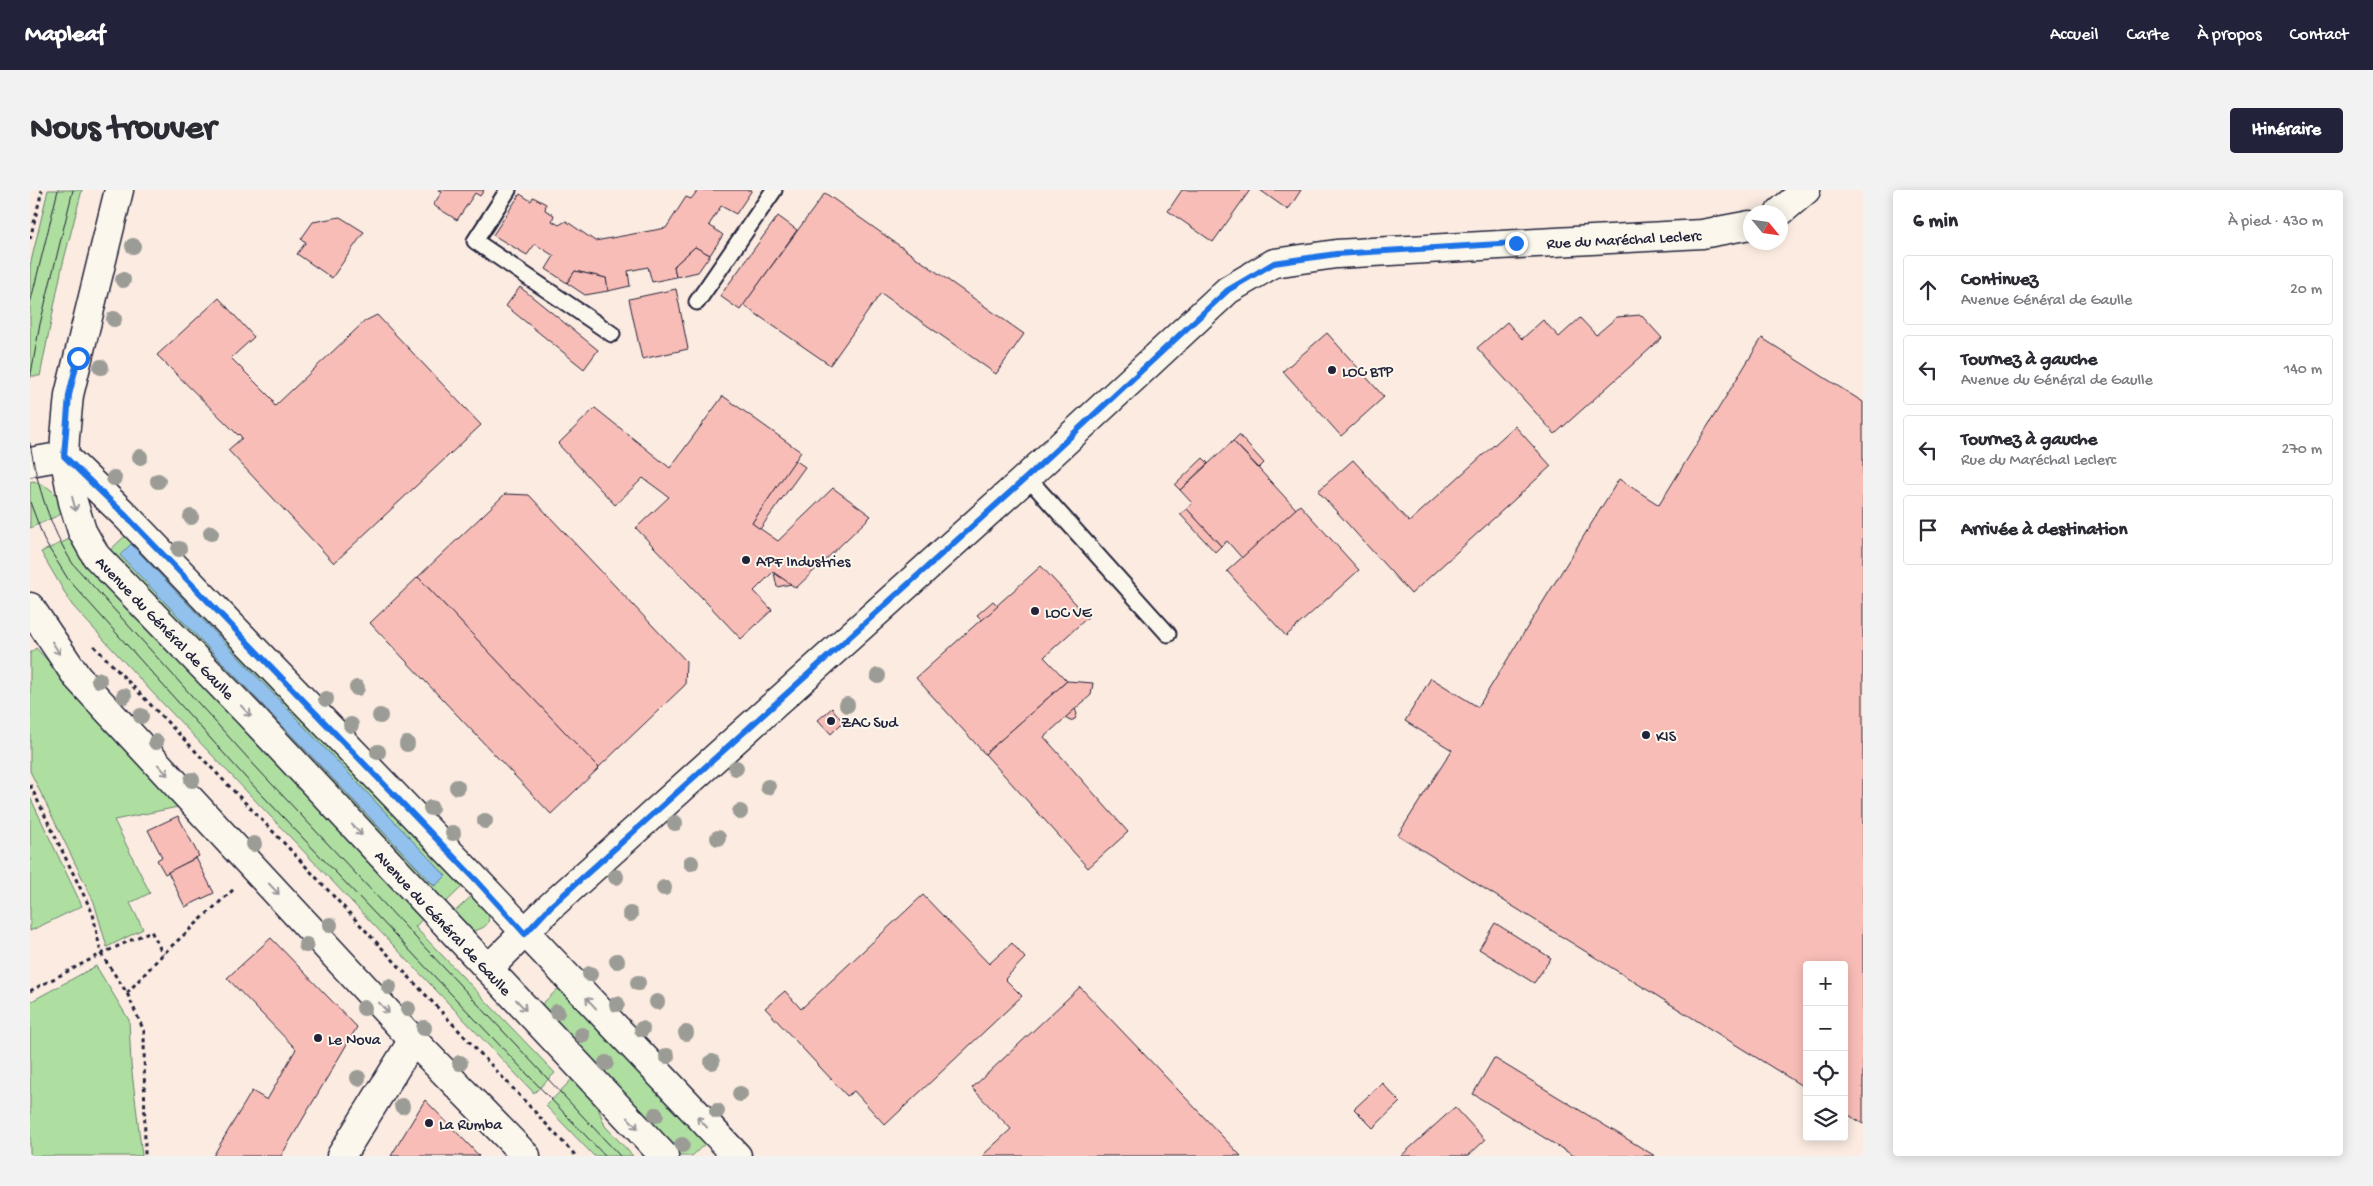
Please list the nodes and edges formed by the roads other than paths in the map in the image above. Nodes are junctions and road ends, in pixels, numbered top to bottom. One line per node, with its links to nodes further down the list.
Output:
1 (119, 190): 9 (street, Avenue du Général de Gaulle)
2 (508, 190): 8 (lane)
3 (774, 190): 7 (lane)
4 (1806, 190): 5 (street)
5 (1788, 205)
6 (1743, 226): 11 (street, Rue du Maréchal Leclerc)
7 (697, 302)
8 (612, 334)
9 (64, 456): 10 (street); 14 (street); 15 (street, Avenue du Général de Gaulle, one-way to 15)
10 (30, 462)
11 (1027, 477): 13 (lane); 14 (street, Rue du Maréchal Leclerc)
12 (30, 607): 16 (street, one-way to 16)
13 (1168, 634)
14 (525, 934): 15 (street, Rue du Maréchal Leclerc); 20 (street, one-way to 14)
15 (488, 969): 19 (street, Avenue du Général de Gaulle, one-way to 19)
16 (413, 1040): 17 (street); 18 (street)
17 (341, 1156)
18 (526, 1156)
19 (664, 1156)
20 (737, 1156)

